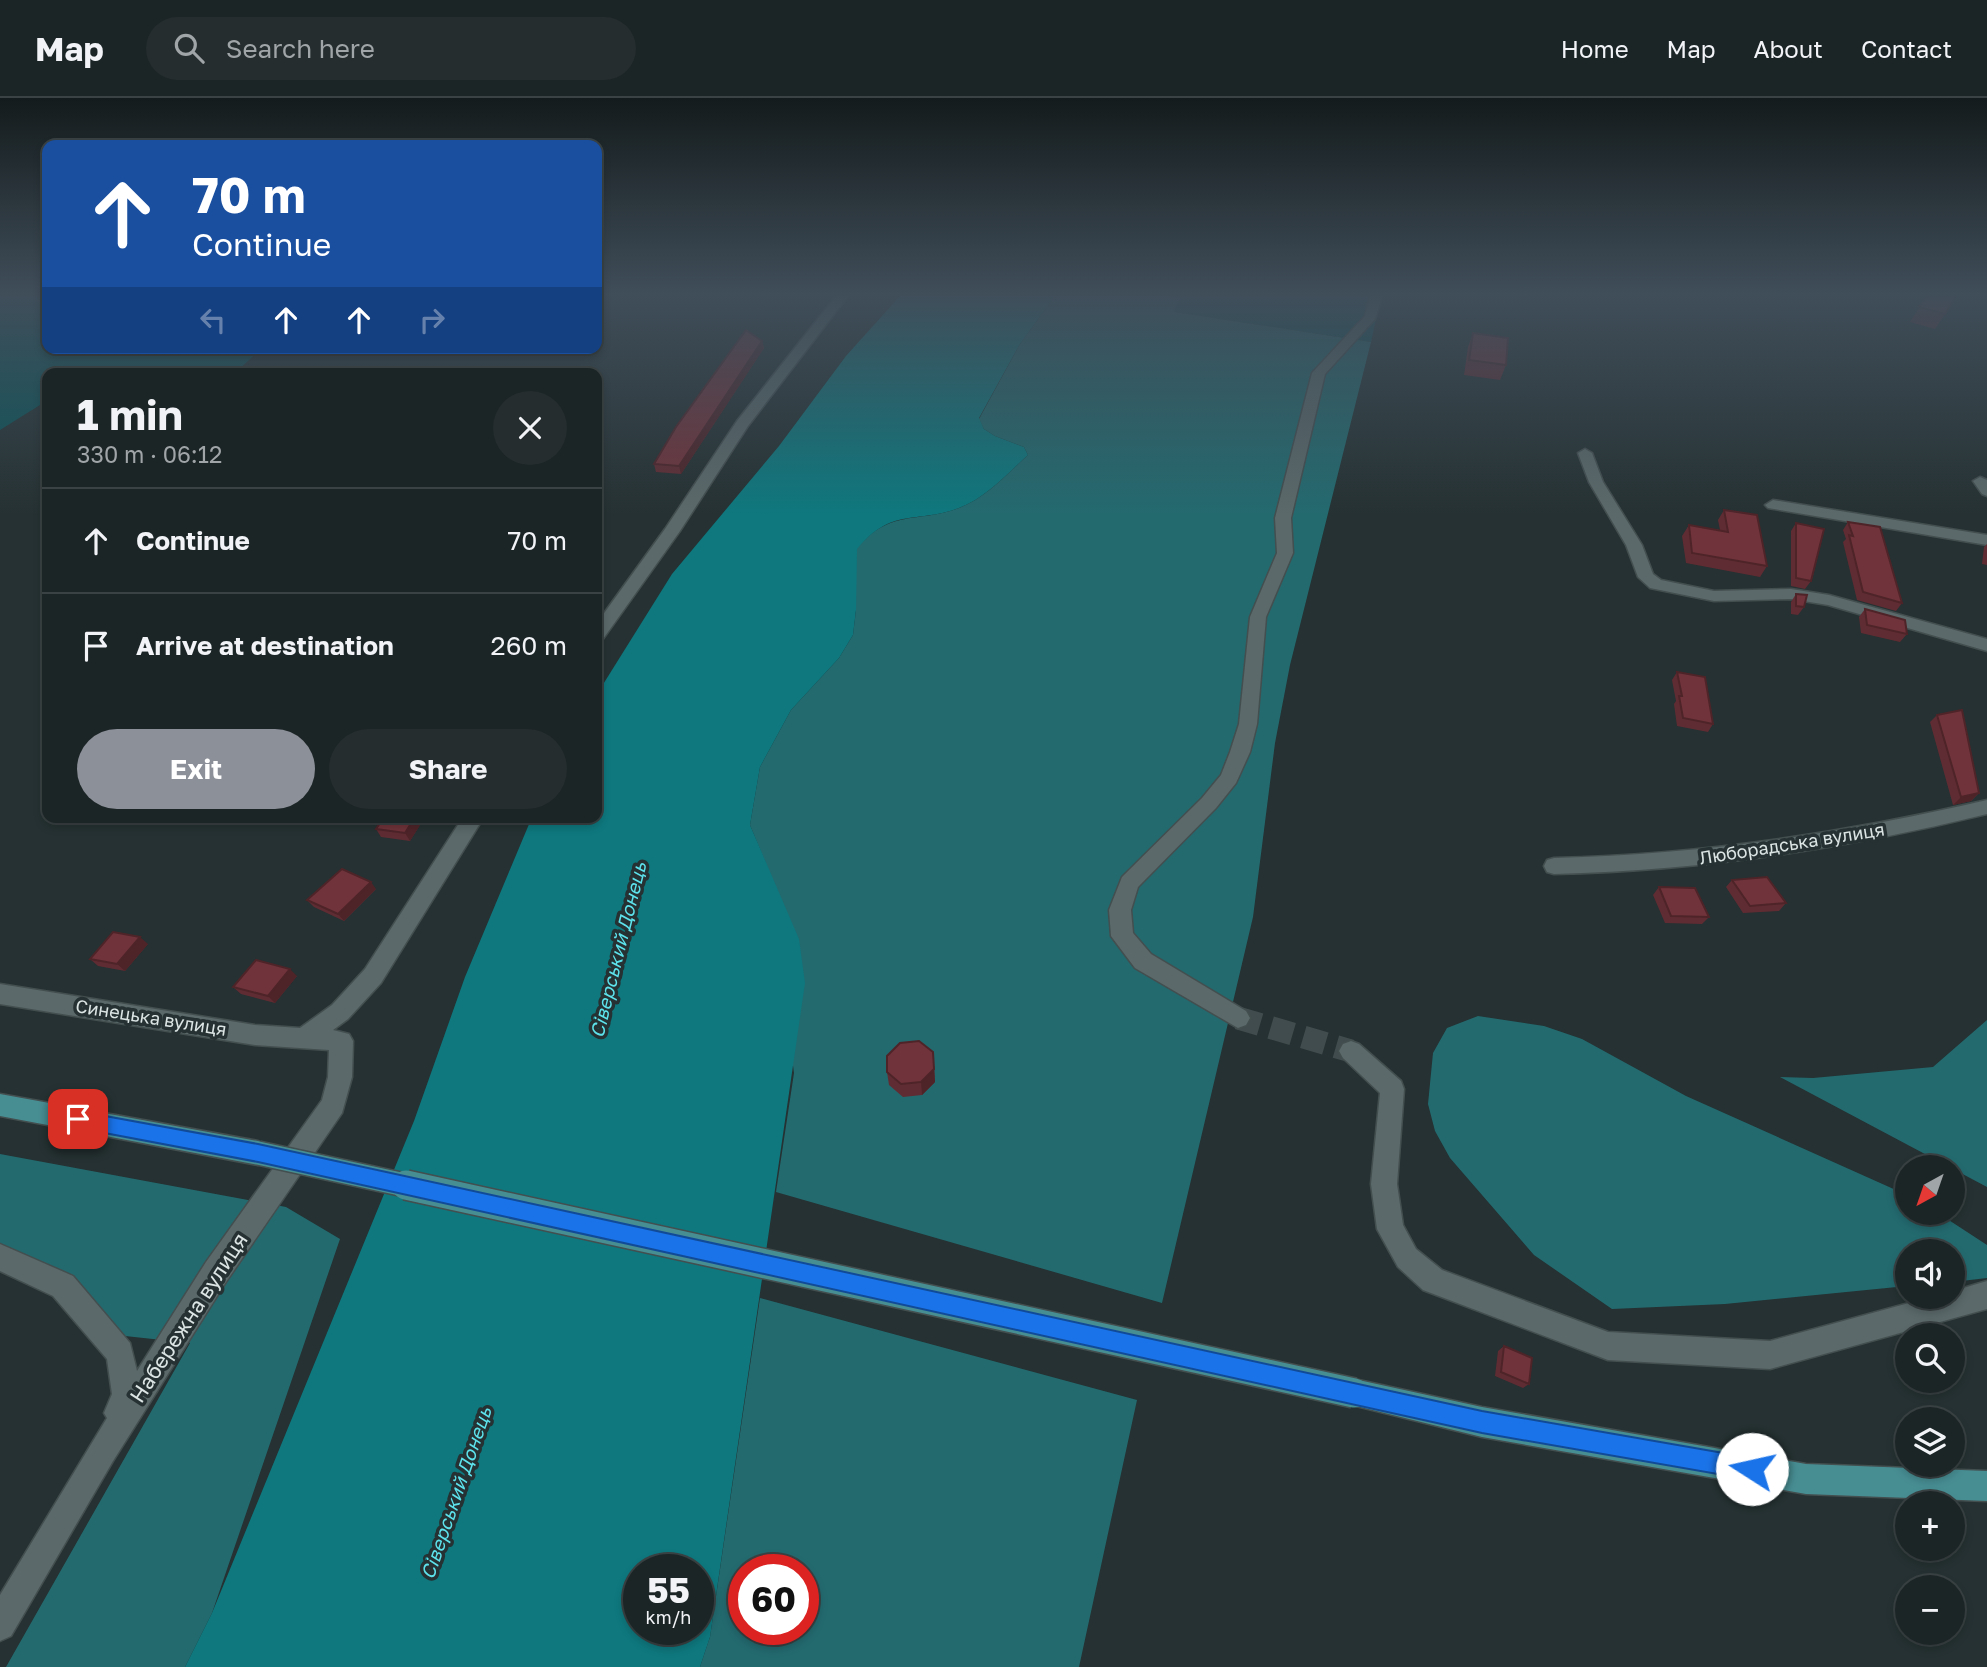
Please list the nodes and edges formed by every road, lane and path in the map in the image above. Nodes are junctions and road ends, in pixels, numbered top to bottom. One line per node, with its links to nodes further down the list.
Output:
1 (785, 369): 6 (street)
2 (1323, 369): 12 (street)
3 (1585, 453): 7 (street)
4 (1773, 505): 5 (street)
5 (1987, 540)
6 (602, 628)
7 (1987, 645)
8 (1987, 807): 10 (street, Люборадська вулиця)
9 (470, 823): 13 (street)
10 (1554, 866)
11 (0, 994): 13 (street, Синецька вулиця)
12 (1238, 1018)
13 (303, 1040): 18 (street, Набережна вулиця)
14 (1351, 1051): 17 (street)
15 (0, 1105): 19 (main road, bridge)
16 (0, 1257): 18 (street)
17 (1987, 1295)
18 (103, 1451): 20 (street, Набережна вулиця)
19 (1987, 1486)
20 (0, 1625)

